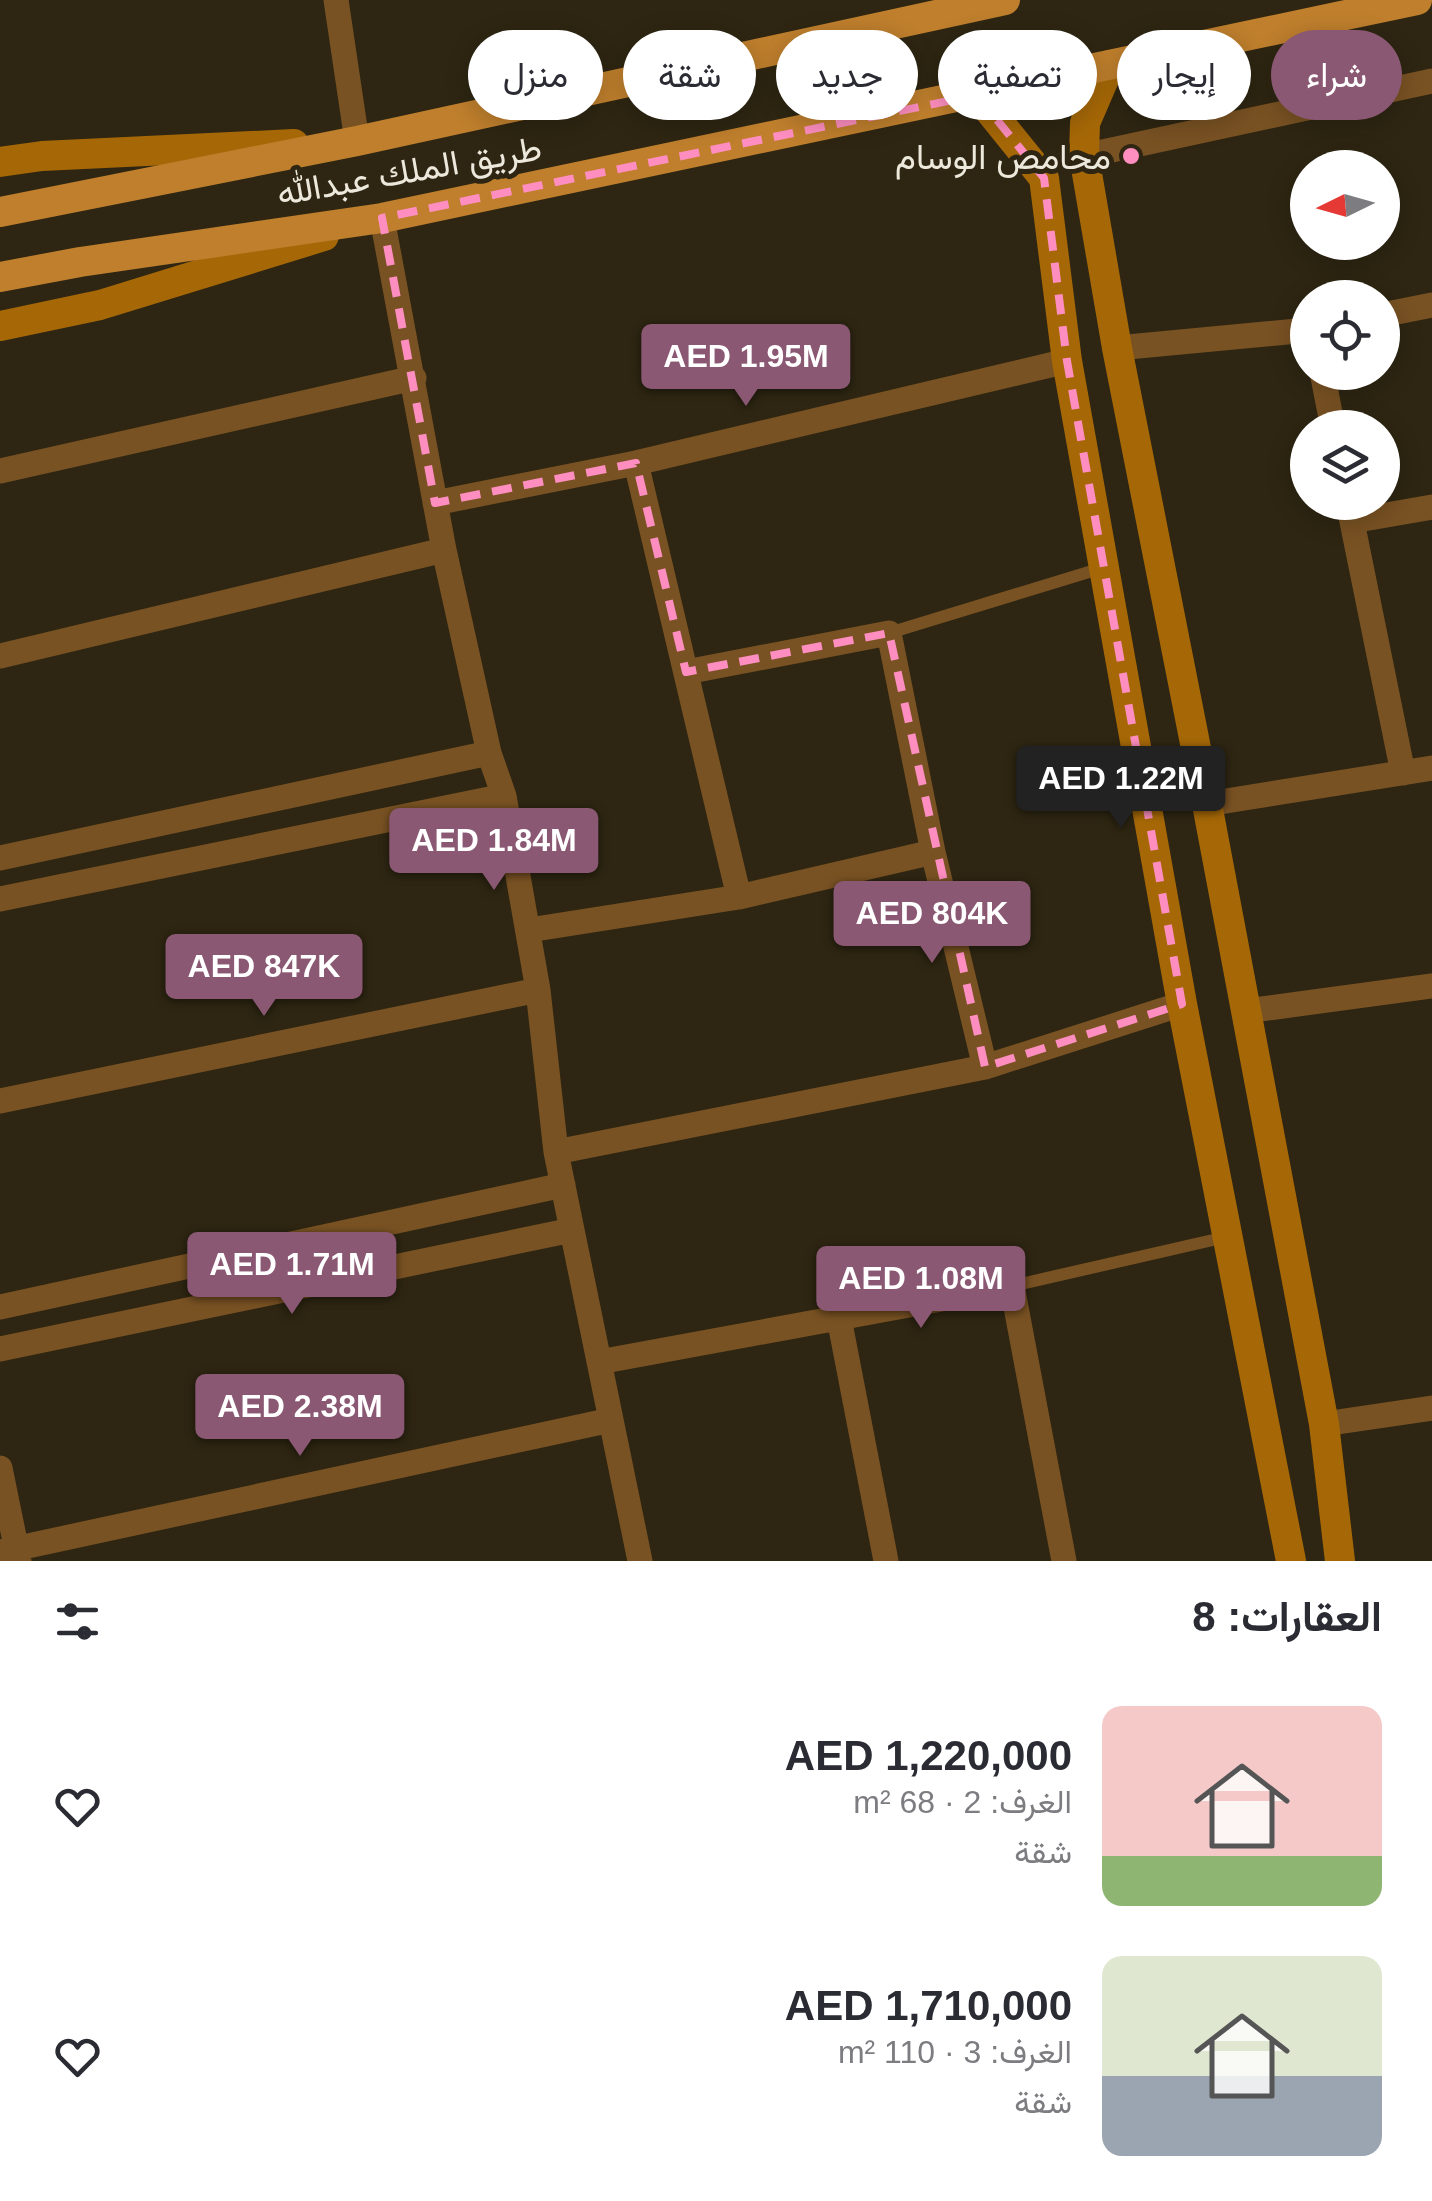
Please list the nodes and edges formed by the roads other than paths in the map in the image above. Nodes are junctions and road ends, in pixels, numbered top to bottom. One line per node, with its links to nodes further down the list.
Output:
1 (336, 0): 9 (street)
2 (1005, 0): 9 (main road, طريق الملك عبدالله)
3 (1416, 0): 4 (main road, طريق الملك عبدالله)
4 (1110, 65): 5 (main road, طريق الملك عبدالله); 10 (street)
5 (1097, 68)
6 (1432, 81): 10 (street)
7 (938, 102): 13 (main road, طريق الملك عبدالله)
8 (998, 120): 20 (street)
9 (357, 141): 11 (street); 12 (main road, طريق الملك عبدالله)
10 (1084, 156): 19 (street)
11 (0, 162)
12 (0, 212)
13 (382, 218): 14 (main road, طريق الملك عبدالله); 17 (street); 21 (street)
14 (0, 277)
15 (1432, 305): 16 (street)
16 (1400, 311)
17 (0, 326)
18 (1290, 332): 19 (street)
19 (1117, 348): 37 (street)
20 (1066, 362): 22 (street); 29 (street)
21 (414, 378): 23 (street); 24 (street)
22 (636, 462): 24 (street); 32 (street)
23 (0, 470)
24 (435, 503): 28 (street)
25 (1432, 506): 26 (street)
26 (1400, 508)
27 (1352, 520): 35 (street)
28 (444, 550): 31 (street); 33 (street)
29 (1105, 567): 30 (lane); 45 (street)
30 (889, 633): 32 (street); 38 (street)
31 (0, 656)
32 (686, 672): 40 (street)
33 (489, 753): 36 (street); 39 (street)
34 (1432, 768): 35 (street)
35 (1403, 774): 37 (street)
36 (504, 796): 41 (street); 42 (street)
37 (1207, 804): 46 (street)
38 (933, 852): 40 (street); 47 (street)
39 (0, 858)
40 (738, 897): 42 (street)
41 (0, 899)
42 (529, 930): 44 (street)
43 (1432, 986): 46 (street)
44 (538, 990): 48 (street); 49 (street)
45 (1182, 1004): 47 (street); 52 (street)
46 (1246, 1011): 60 (street)
47 (985, 1066): 49 (street)
48 (0, 1101)
49 (556, 1152): 50 (street)
50 (563, 1185): 51 (street); 54 (street)
51 (572, 1230): 56 (street); 57 (street)
52 (1226, 1237): 53 (lane); 66 (street)
53 (1012, 1286): 55 (street); 65 (street)
54 (0, 1307)
55 (839, 1318): 57 (street); 64 (street)
56 (0, 1349)
57 (599, 1362): 59 (street)
58 (1432, 1408): 60 (street)
59 (611, 1420): 62 (street); 63 (street)
60 (1324, 1424): 67 (street)
61 (0, 1468): 62 (street)
62 (12, 1554)
63 (640, 1561)
64 (886, 1561)
65 (1064, 1561)
66 (1291, 1561)
67 (1340, 1561)

